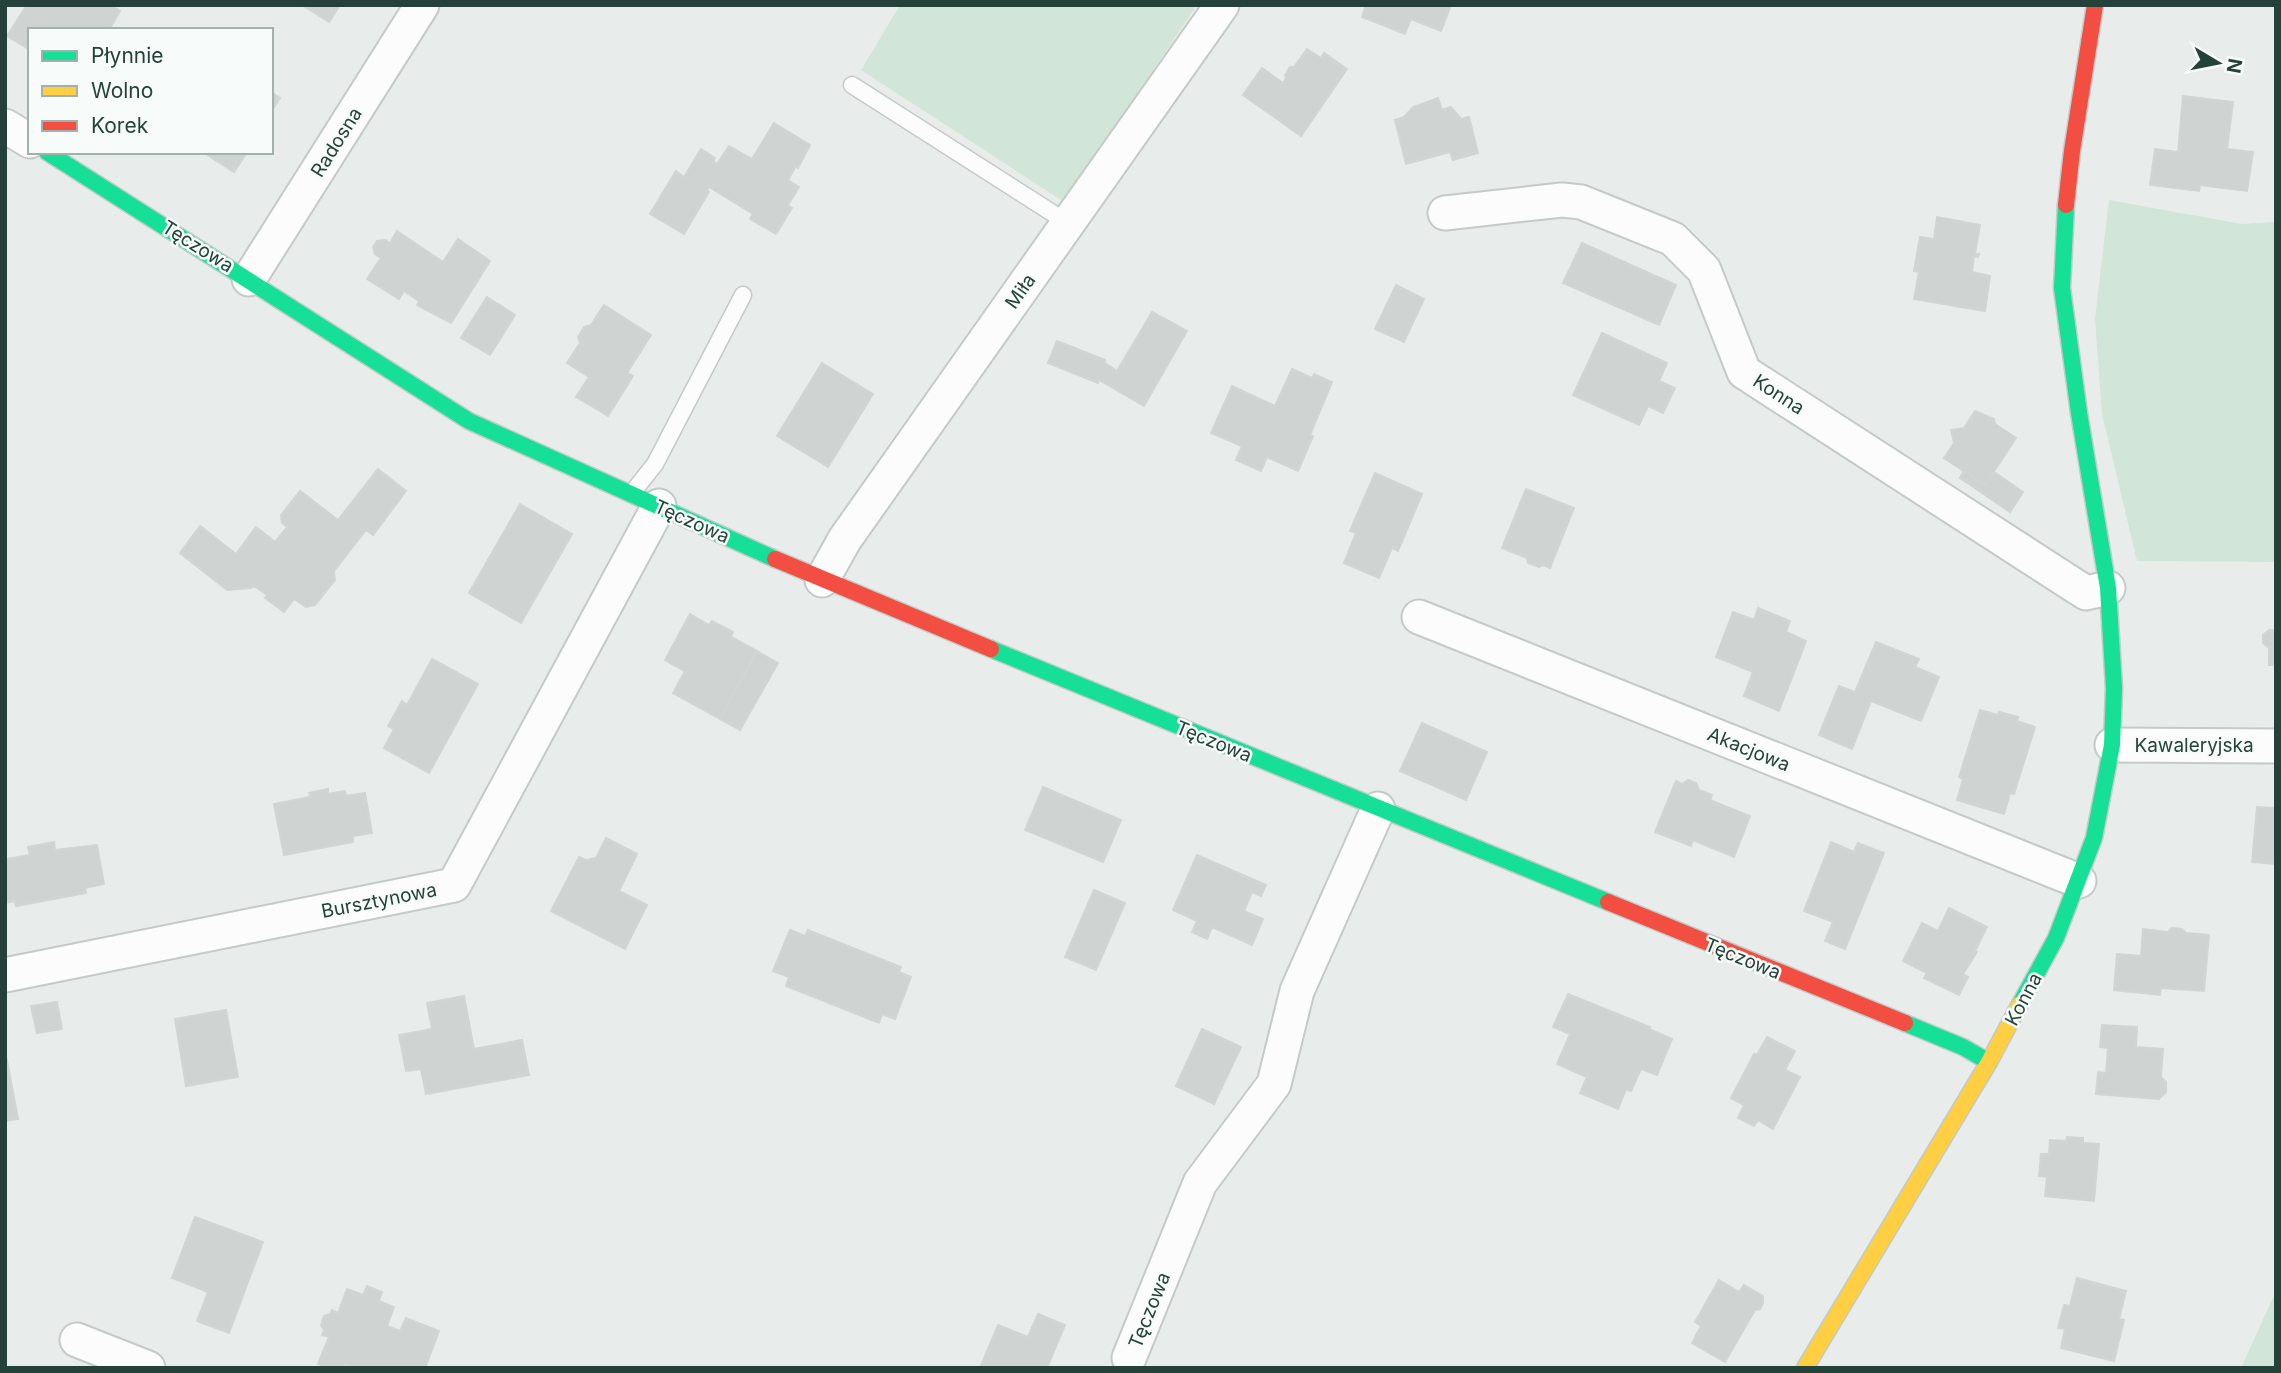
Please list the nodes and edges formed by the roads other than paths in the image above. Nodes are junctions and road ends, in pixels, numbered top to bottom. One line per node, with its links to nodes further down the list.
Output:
1 (422, 5): 10 (street, Radosna)
2 (1222, 5): 9 (street, Miła)
3 (2095, 5): 14 (street, Konna)
4 (852, 85): 9 (lane)
5 (5, 126): 6 (street)
6 (28, 140)
7 (50, 154): 10 (street, Tęczowa)
8 (1445, 212): 14 (street, Konna)
9 (1068, 223): 13 (street, Miła)
10 (250, 279): 12 (street, Tęczowa)
11 (744, 295): 12 (lane)
12 (646, 500): 13 (street, Tęczowa); 20 (street, Bursztynowa)
13 (822, 580): 18 (street, Tęczowa)
14 (2108, 588): 16 (street, Konna)
15 (1419, 617): 19 (street, Akacjowa)
16 (2112, 745): 17 (street, Kawaleryjska); 19 (street, Konna)
17 (2276, 746)
18 (1378, 809): 21 (street, Tęczowa); 23 (street, Tęczowa)
19 (2079, 881): 21 (street, Konna)
20 (5, 975)
21 (1989, 1062): 25 (street, Konna)
22 (77, 1340): 24 (street)
23 (1129, 1358)
24 (148, 1368)
25 (1805, 1368)

